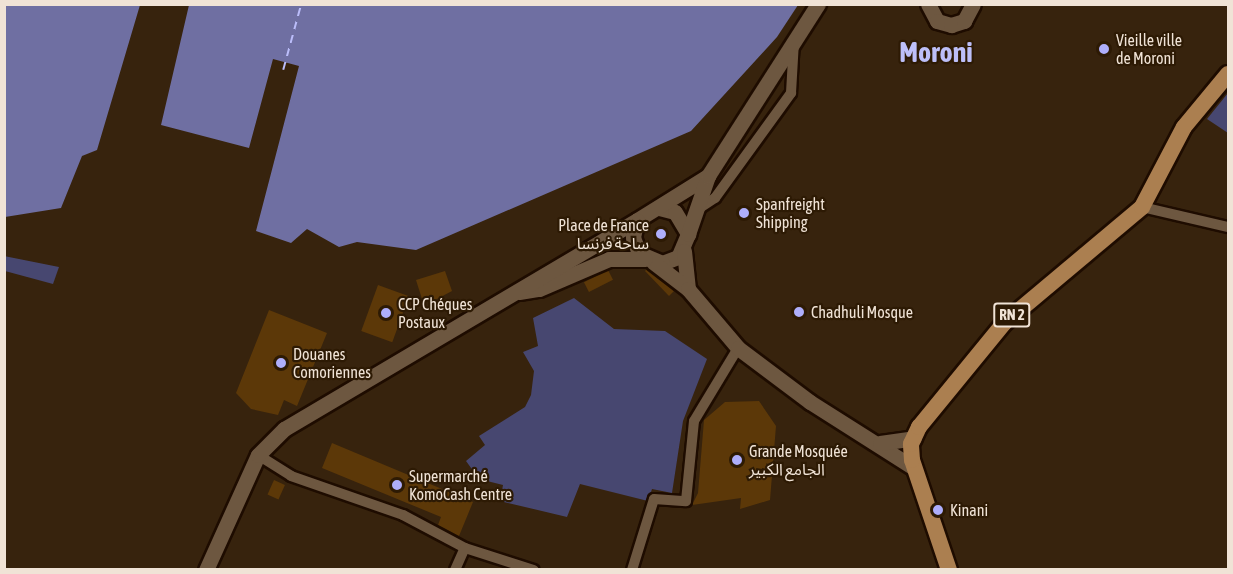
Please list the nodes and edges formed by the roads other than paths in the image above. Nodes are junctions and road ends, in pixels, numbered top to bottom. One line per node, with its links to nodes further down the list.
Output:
1 (815, 6): 4 (main road)
2 (927, 6): 3 (main road)
3 (974, 6)
4 (794, 40): 6 (main road); 9 (street)
5 (1228, 74): 7 (main road, RN 2)
6 (708, 176): 8 (main road); 9 (main road)
7 (1142, 207): 11 (street); 18 (main road, RN 2)
8 (659, 208): 10 (main road); 12 (main road)
9 (695, 211): 12 (main road)
10 (637, 220): 14 (main road); 16 (main road)
11 (1228, 227)
12 (688, 234): 13 (main road)
13 (684, 250): 14 (main road); 15 (main road)
14 (649, 260): 15 (main road); 16 (main road)
15 (688, 289): 17 (main road)
16 (513, 293): 20 (main road)
17 (738, 348): 19 (main road); 26 (street)
18 (914, 438): 19 (main road); 21 (main road)
19 (880, 442): 21 (main road)
20 (258, 455): 22 (street); 23 (main road)
21 (914, 468): 27 (main road)
22 (465, 548): 24 (street); 25 (street)
23 (206, 570)
24 (455, 570)
25 (534, 570)
26 (632, 570)
27 (949, 570)

